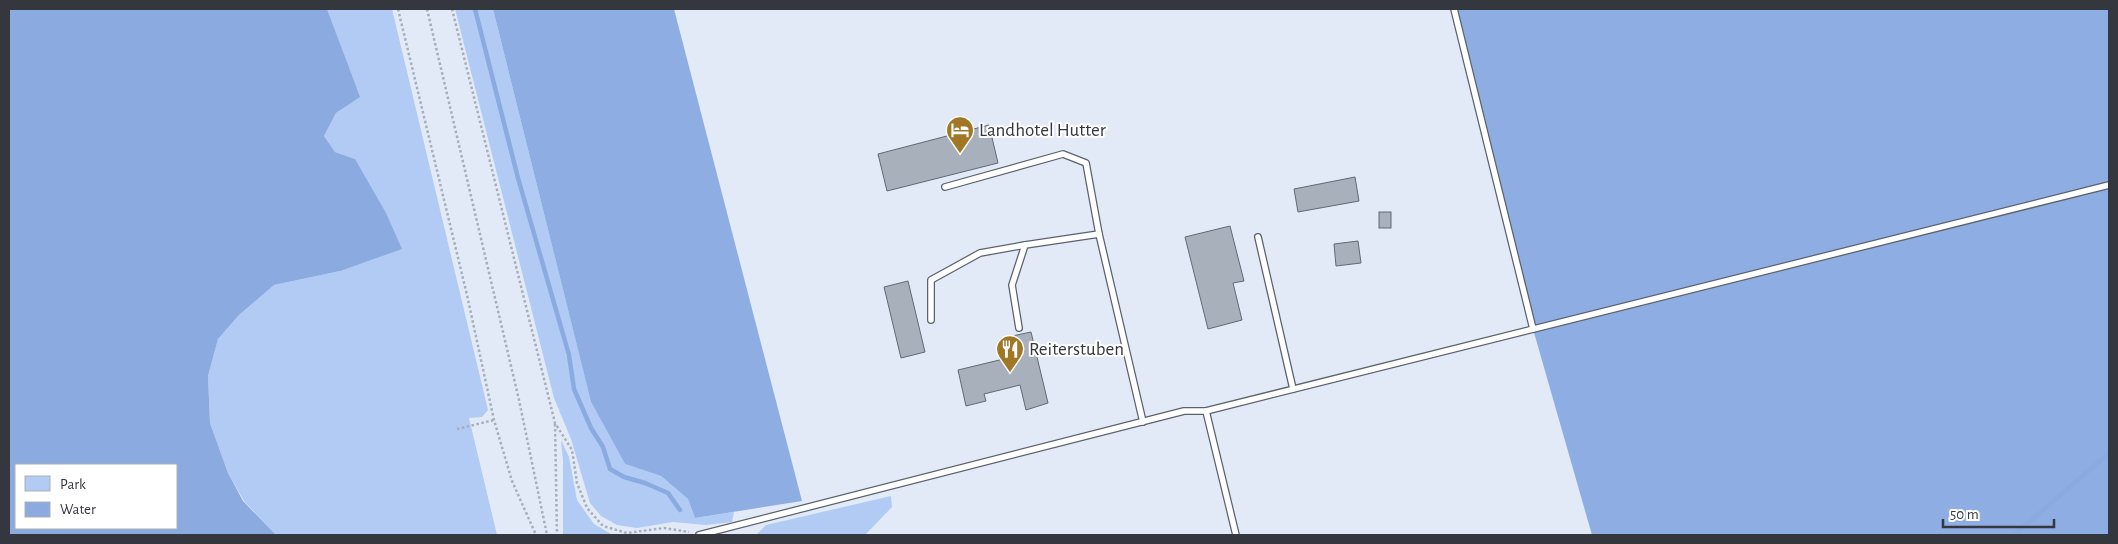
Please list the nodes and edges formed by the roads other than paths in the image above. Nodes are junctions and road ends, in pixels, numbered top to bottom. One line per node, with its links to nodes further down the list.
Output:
1 (1454, 9): 9 (lane)
2 (2109, 185): 9 (lane)
3 (945, 187): 4 (lane)
4 (1099, 234): 6 (lane); 12 (lane)
5 (1258, 237): 10 (lane)
6 (1025, 245): 7 (lane); 8 (lane)
7 (930, 320)
8 (1019, 328)
9 (1533, 328): 10 (lane)
10 (1293, 389): 11 (lane)
11 (1206, 411): 12 (lane); 14 (lane)
12 (1143, 422): 13 (lane)
13 (700, 535)
14 (1236, 535)

